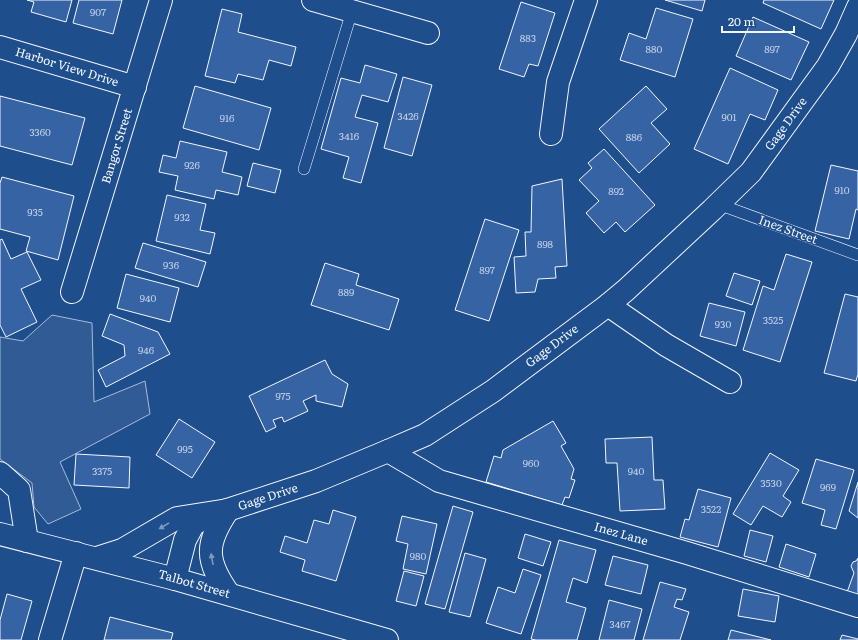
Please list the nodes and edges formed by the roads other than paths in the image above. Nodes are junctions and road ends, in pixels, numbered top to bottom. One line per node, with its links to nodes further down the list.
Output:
1 (161, 0): 8 (street, Bangor Street)
2 (313, 0): 5 (street)
3 (586, 0): 9 (street)
4 (858, 7): 11 (street, Gage Drive)
5 (352, 11): 6 (street); 10 (lane)
6 (428, 33)
7 (0, 47): 8 (street, Harbor View Drive)
8 (135, 87): 13 (street, Bangor Street)
9 (551, 134)
10 (304, 169)
11 (718, 204): 12 (lane, Inez Street); 14 (street, Gage Drive)
12 (858, 255)
13 (72, 292)
14 (608, 305): 15 (street); 16 (street, Gage Drive)
15 (730, 382)
16 (388, 451): 18 (street, Gage Drive); 25 (street, Inez Lane)
17 (0, 473): 20 (street)
18 (228, 510): 22 (street, one-way to 22); 23 (street, Gage Drive); 24 (street, one-way to 18)
19 (0, 534): 20 (street, Talbot Street)
20 (27, 541): 21 (street, Talbot Street)
21 (76, 553): 22 (street, Talbot Street); 26 (street)
22 (97, 558): 23 (street, Talbot Street)
23 (175, 578): 24 (street, Talbot Street)
24 (229, 594): 27 (street, Talbot Street)
25 (858, 606)
26 (50, 640)
27 (387, 640)

